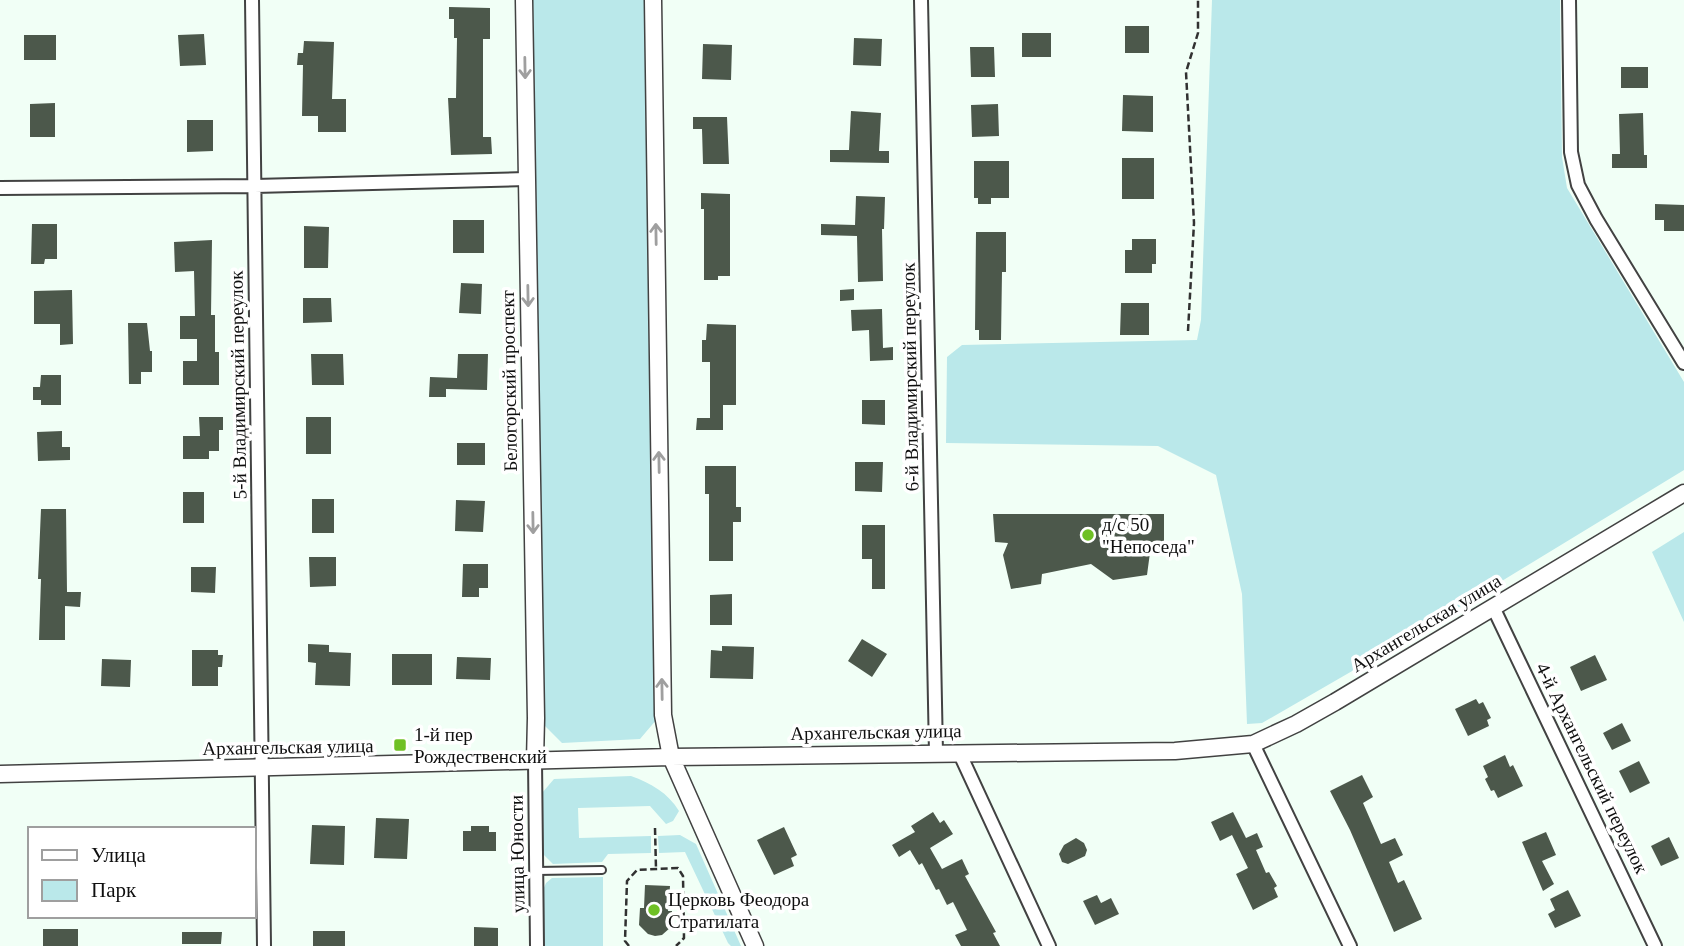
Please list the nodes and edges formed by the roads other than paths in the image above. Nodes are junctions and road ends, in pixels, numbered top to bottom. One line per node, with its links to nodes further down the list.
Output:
1 (252, 0): 7 (street, 5-й Владимирский переулок)
2 (524, 0): 6 (street, Белогорский проспект, one-way to 6)
3 (653, 0): 15 (street, one-way to 3)
4 (921, 0): 13 (street, 6-й Владимирский переулок)
5 (1569, 0): 9 (street)
6 (526, 179): 7 (street); 16 (street, Белогорский проспект, one-way to 16)
7 (255, 186): 8 (street); 17 (street, 5-й Владимирский переулок)
8 (0, 188)
9 (1684, 363)
10 (1684, 493): 11 (street, Архангельская улица)
11 (1493, 607): 12 (street, Архангельская улица); 26 (street, 4-й Архангельский переулок)
12 (1253, 744): 14 (street, Архангельская улица); 25 (street)
13 (936, 752): 14 (street, Архангельская улица); 15 (street, Архангельская улица)
14 (959, 752): 24 (street)
15 (671, 757): 16 (street, Архангельская улица); 23 (street)
16 (535, 761): 17 (street, Архангельская улица); 20 (street, улица Юности)
17 (261, 769): 18 (street, Архангельская улица); 21 (street, 5-й Владимирский переулок)
18 (0, 774)
19 (602, 870): 20 (lane)
20 (536, 871): 22 (street, улица Юности)
21 (264, 946)
22 (537, 946)
23 (755, 946)
24 (1049, 946)
25 (1350, 946)
26 (1655, 946)

